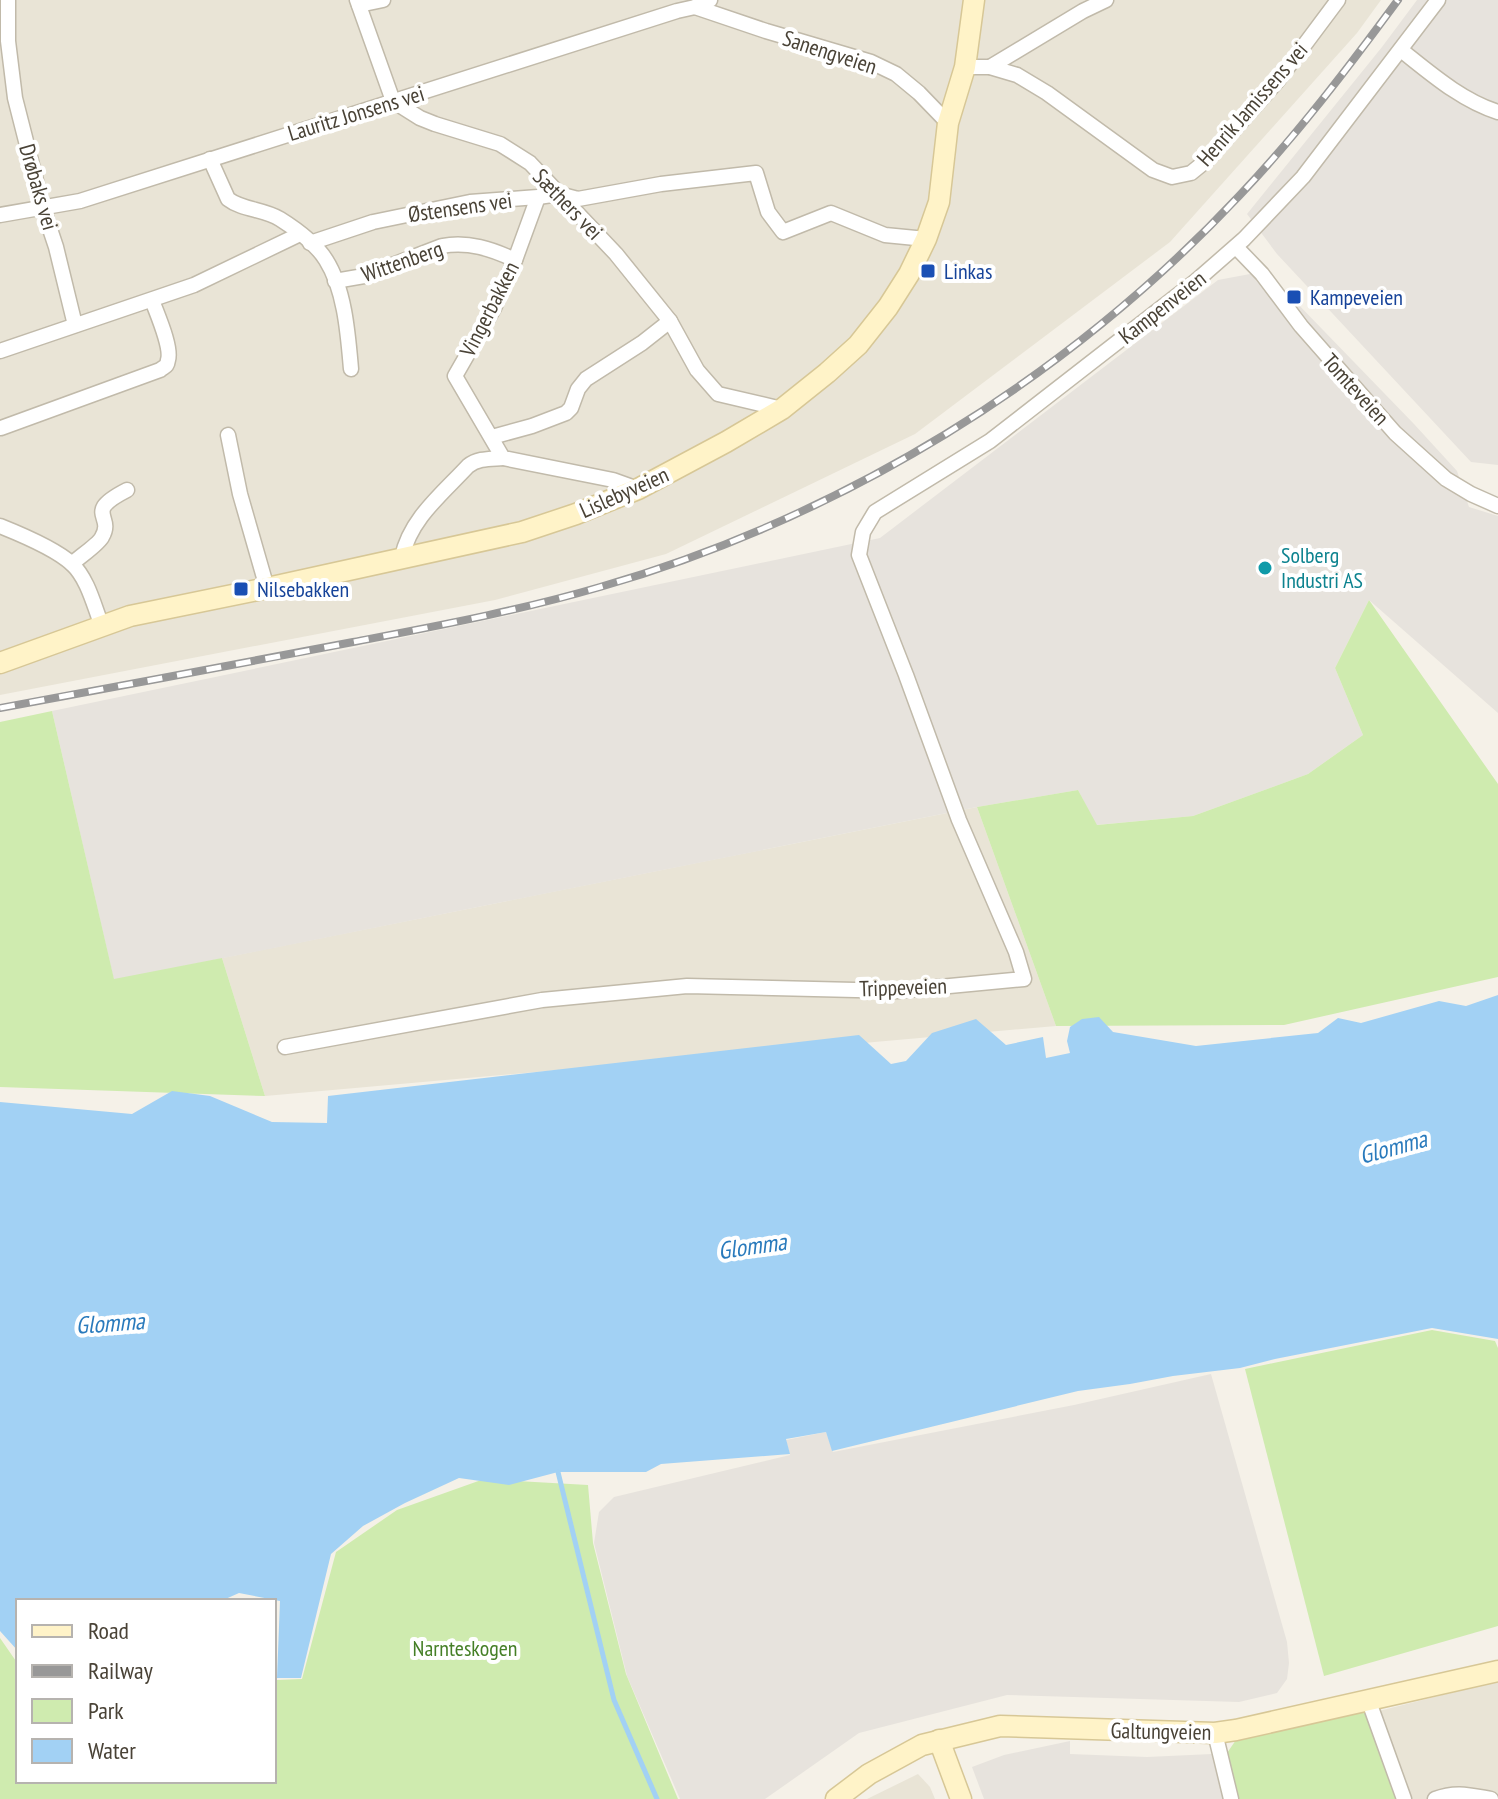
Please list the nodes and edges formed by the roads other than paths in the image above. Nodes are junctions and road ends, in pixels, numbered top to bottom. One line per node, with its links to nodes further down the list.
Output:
1 (8, 0): 20 (street, Drøbaks vei)
2 (383, 0): 8 (street)
3 (710, 0): 10 (street, Lauritz Jonsens vei)
4 (974, 0): 12 (street, Lislebyveien)
5 (1106, 0): 13 (street)
6 (1338, 0): 13 (street, Henrik Jamissens vei)
7 (1438, 0): 11 (street, Kampenveien)
8 (358, 3): 14 (street)
9 (674, 6): 10 (street, Lauritz Jonsens vei); 14 (street, Lauritz Jonsens vei)
10 (695, 7): 16 (street, Sanengveien)
11 (1401, 50): 15 (street); 24 (street, Kampenveien)
12 (965, 67): 13 (street, Henrik Jamissens vei); 16 (street, Lislebyveien)
13 (990, 67)
14 (393, 101): 17 (street, Lauritz Jonsens vei); 18 (street, Sæthers vei)
15 (1498, 112)
16 (948, 123): 23 (street, Lislebyveien)
17 (210, 159): 20 (street, Lauritz Jonsens vei); 22 (street, Wittenberg)
18 (559, 194): 19 (street, Østensens vei); 23 (street, Østensens vei); 28 (street, Sæthers vei)
19 (538, 197): 22 (street, Østensens vei); 25 (street, Vingerbakken)
20 (43, 208): 21 (street, Lauritz Jonsens vei); 29 (street, Drøbaks vei)
21 (0, 215)
22 (305, 238): 26 (street, Wittenberg); 27 (street, Østensens vei)
23 (926, 239): 32 (street, Lislebyveien)
24 (1236, 247): 39 (street, Tomteveien); 40 (street, Kampenveien)
25 (515, 260): 26 (street, Wittenberg); 35 (street, Vingerbakken)
26 (335, 281): 31 (street, Wittenberg)
27 (152, 300): 29 (street, Østensens vei); 33 (street)
28 (670, 321): 32 (street, Sæthers vei); 35 (street)
29 (75, 325): 30 (street, Østensens vei)
30 (0, 351)
31 (351, 369)
32 (782, 409): 37 (street, Lislebyveien)
33 (1, 428)
34 (228, 435): 44 (street)
35 (492, 437): 36 (street, Vingerbakken)
36 (503, 458): 37 (street); 42 (street)
37 (638, 489): 42 (street, Lislebyveien)
38 (127, 490): 43 (street)
39 (1498, 506)
40 (875, 512): 47 (street, Trippeveien)
41 (0, 526): 43 (street)
42 (402, 557): 44 (street, Lislebyveien)
43 (72, 564): 45 (street)
44 (267, 588): 45 (street, Lislebyveien)
45 (102, 626): 46 (street, Lislebyveien)
46 (0, 663)
47 (285, 1047)
48 (1498, 1671): 49 (street, Galtungveien)
49 (1368, 1699): 50 (street, Galtungveien); 55 (street)
50 (1215, 1733): 51 (street, Galtungveien); 54 (street)
51 (939, 1740): 52 (street, Galtungveien); 53 (street)
52 (836, 1799)
53 (961, 1799)
54 (1231, 1799)
55 (1404, 1799)
56 (1435, 1799): 57 (street)
57 (1491, 1799)

